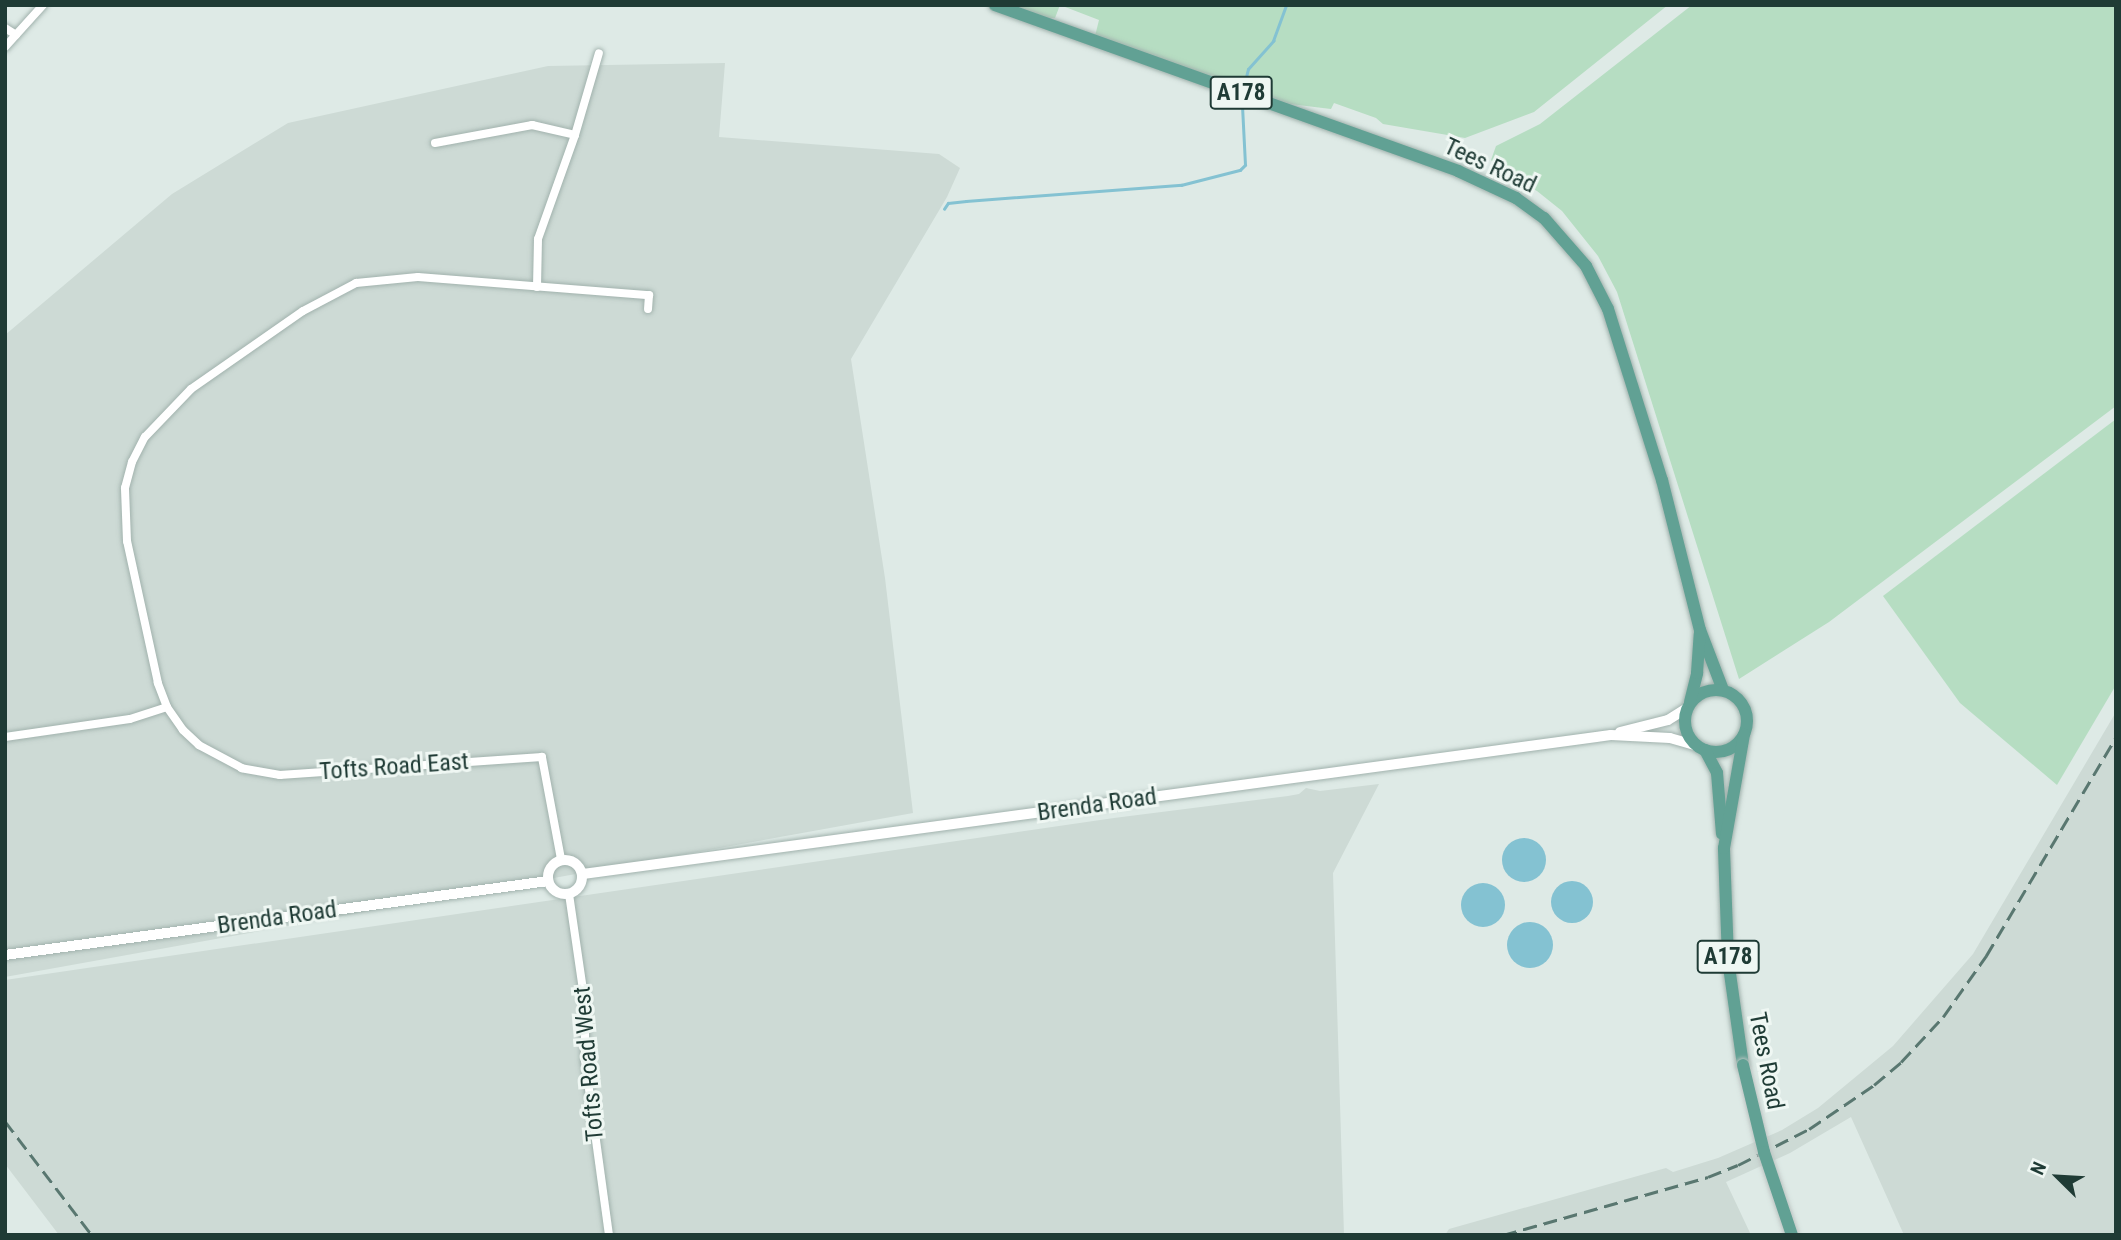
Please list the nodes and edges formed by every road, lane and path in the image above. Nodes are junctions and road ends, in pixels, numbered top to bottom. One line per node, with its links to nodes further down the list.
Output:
1 (43, 5): 4 (street)
2 (995, 5): 11 (main road, Tees Road / A178)
3 (5, 28): 4 (street)
4 (16, 35): 5 (street)
5 (5, 47)
6 (599, 53): 7 (street)
7 (575, 135): 8 (street); 9 (street)
8 (435, 143)
9 (537, 287): 10 (street); 14 (street)
10 (648, 310)
11 (1700, 630): 12 (main road, Tees Road / A178); 13 (main road, Tees Road / A178)
12 (1723, 690): 13 (main road); 16 (main road, A178)
13 (1688, 706): 15 (main road, Brenda Road); 18 (main road, A178)
14 (167, 707): 17 (street); 20 (street, Tofts Road East)
15 (1611, 735): 18 (main road, Brenda Road); 21 (main road, Brenda Road)
16 (1744, 735): 18 (main road); 19 (main road, Tees Road / A178)
17 (5, 737)
18 (1702, 748): 19 (main road, Tees Road / A178)
19 (1724, 848): 26 (main road, Tees Road / A178, bridge)
20 (561, 859): 21 (main road); 22 (main road)
21 (583, 874): 23 (main road)
22 (548, 881): 23 (main road); 24 (main road, Brenda Road)
23 (569, 894): 25 (street, Tofts Road West)
24 (5, 955)
25 (609, 1235)
26 (1792, 1235)

